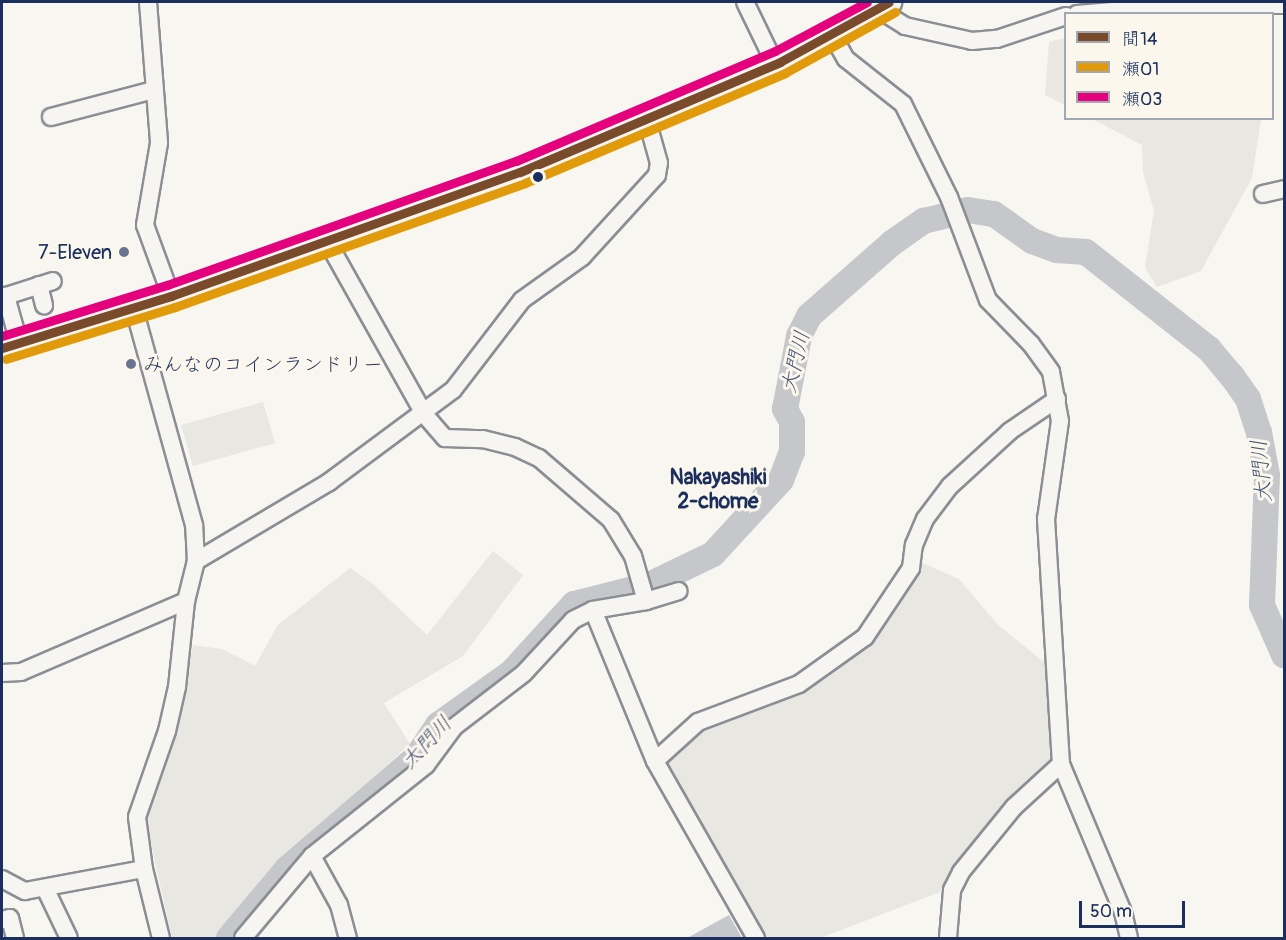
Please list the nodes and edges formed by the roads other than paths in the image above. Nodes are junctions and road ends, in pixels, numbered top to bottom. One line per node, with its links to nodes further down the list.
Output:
1 (148, 2): 10 (street)
2 (745, 2): 9 (street)
3 (1226, 3): 5 (street); 6 (street)
4 (884, 5): 7 (street); 8 (main road)
5 (1275, 5)
6 (1104, 12)
7 (1064, 16)
8 (832, 36): 9 (main road); 20 (street)
9 (775, 64): 12 (main road)
10 (154, 90): 11 (street); 16 (street)
11 (51, 117)
12 (647, 120): 15 (main road); 21 (street)
13 (1284, 189): 14 (street)
14 (1263, 194)
15 (327, 241): 16 (main road); 21 (street)
16 (171, 296): 18 (main road)
17 (44, 305): 19 (street)
18 (134, 308): 19 (main road); 22 (street)
19 (10, 345)
20 (1057, 399): 28 (street); 29 (street)
21 (424, 414): 22 (street); 24 (street)
22 (196, 561): 25 (street)
23 (679, 591): 24 (street)
24 (644, 592): 26 (street)
25 (186, 601): 27 (street); 31 (street)
26 (593, 610): 28 (street); 30 (street)
27 (2, 673)
28 (655, 761): 40 (street)
29 (1061, 764): 41 (street); 42 (street)
30 (312, 856): 38 (street); 39 (street)
31 (144, 869): 33 (street); 37 (street)
32 (2, 879): 33 (street)
33 (45, 888): 36 (street)
34 (2, 920): 35 (street)
35 (15, 939)
36 (69, 939)
37 (161, 939)
38 (243, 939)
39 (348, 939)
40 (756, 939)
41 (948, 939)
42 (1129, 939)

